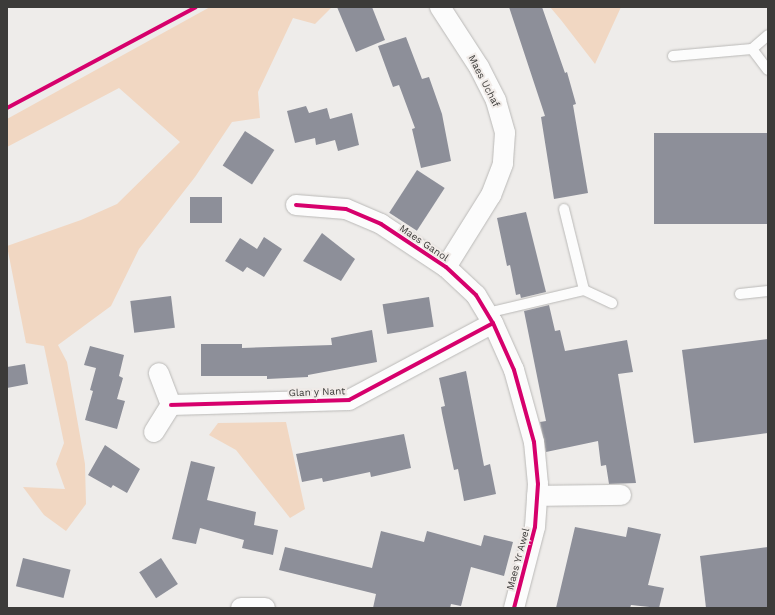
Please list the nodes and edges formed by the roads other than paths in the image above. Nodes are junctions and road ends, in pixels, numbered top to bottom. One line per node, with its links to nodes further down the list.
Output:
1 (440, 7): 8 (street, Maes Uchaf)
2 (768, 35): 3 (lane)
3 (752, 49): 4 (lane); 5 (lane)
4 (673, 56)
5 (768, 70)
6 (296, 205): 8 (street, Maes Ganol)
7 (564, 209): 9 (lane)
8 (446, 267): 13 (street, Maes Ganol)
9 (584, 290): 12 (lane); 13 (lane)
10 (768, 291): 11 (lane)
11 (740, 294)
12 (612, 303)
13 (490, 318): 15 (street, Glan y Nant); 17 (street, Maes Ganol)
14 (159, 373): 15 (street)
15 (171, 405): 16 (street)
16 (154, 432)
17 (534, 442): 19 (street, Maes Yr Awel)
18 (621, 495): 19 (street)
19 (538, 496): 22 (street, Maes Yr Awel)
20 (241, 608): 21 (street)
21 (265, 608)
22 (514, 608)

